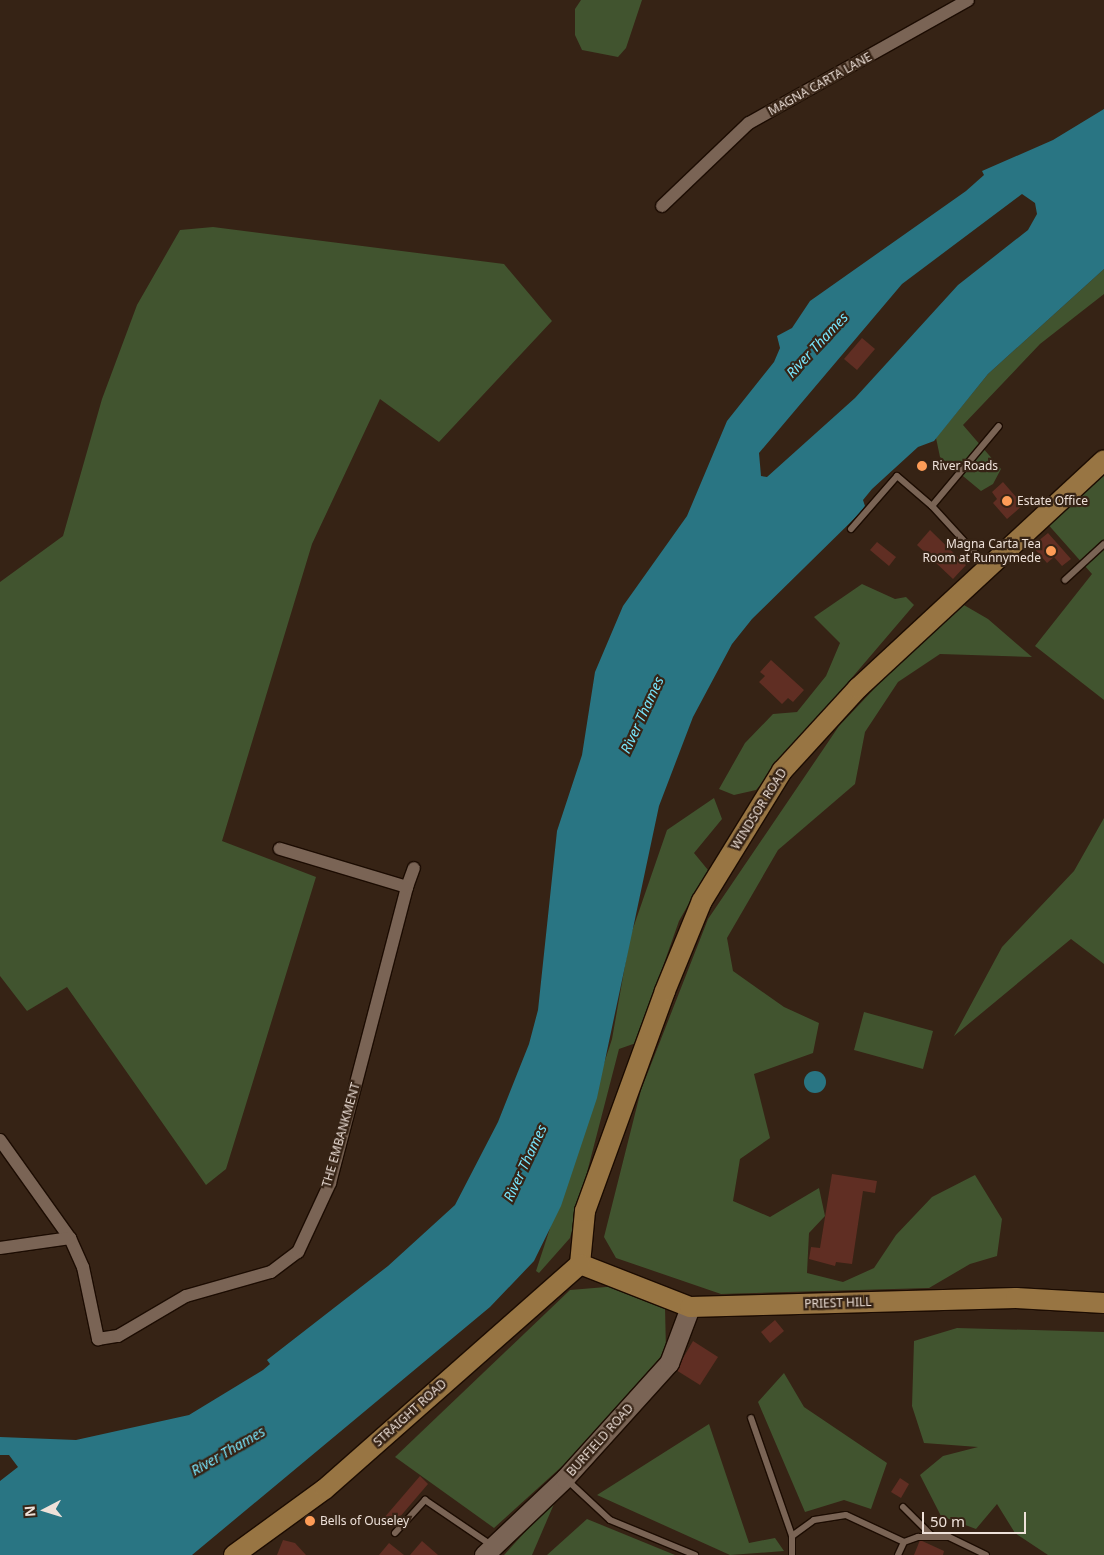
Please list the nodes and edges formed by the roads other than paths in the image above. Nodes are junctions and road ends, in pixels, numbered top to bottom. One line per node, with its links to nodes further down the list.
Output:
1 (968, 0): 2 (street, MAGNA CARTA LANE)
2 (662, 206)
3 (999, 426): 5 (lane)
4 (1104, 460): 8 (main road, WINDSOR ROAD)
5 (932, 506): 6 (lane); 8 (lane)
6 (851, 529)
7 (1104, 544): 9 (lane)
8 (986, 565): 16 (main road, WINDSOR ROAD)
9 (1065, 580)
10 (280, 849): 12 (street)
11 (414, 868): 12 (street)
12 (407, 887): 14 (street, THE EMBANKMENT)
13 (0, 1140): 14 (street)
14 (70, 1238): 15 (street)
15 (0, 1248)
16 (580, 1264): 18 (main road, PRIEST HILL); 27 (main road, STRAIGHT ROAD)
17 (1104, 1303): 18 (main road, PRIEST HILL)
18 (690, 1306): 20 (main road, BURFIELD ROAD)
19 (751, 1418): 23 (lane)
20 (565, 1478): 26 (main road, BURFIELD ROAD); 28 (lane)
21 (903, 1507): 24 (lane)
22 (395, 1533): 26 (lane)
23 (792, 1536): 25 (lane); 29 (lane)
24 (932, 1536): 25 (lane); 31 (lane)
25 (904, 1542): 30 (lane)
26 (488, 1550)
27 (234, 1555)
28 (695, 1555)
29 (792, 1555)
30 (898, 1555)
31 (986, 1555)

